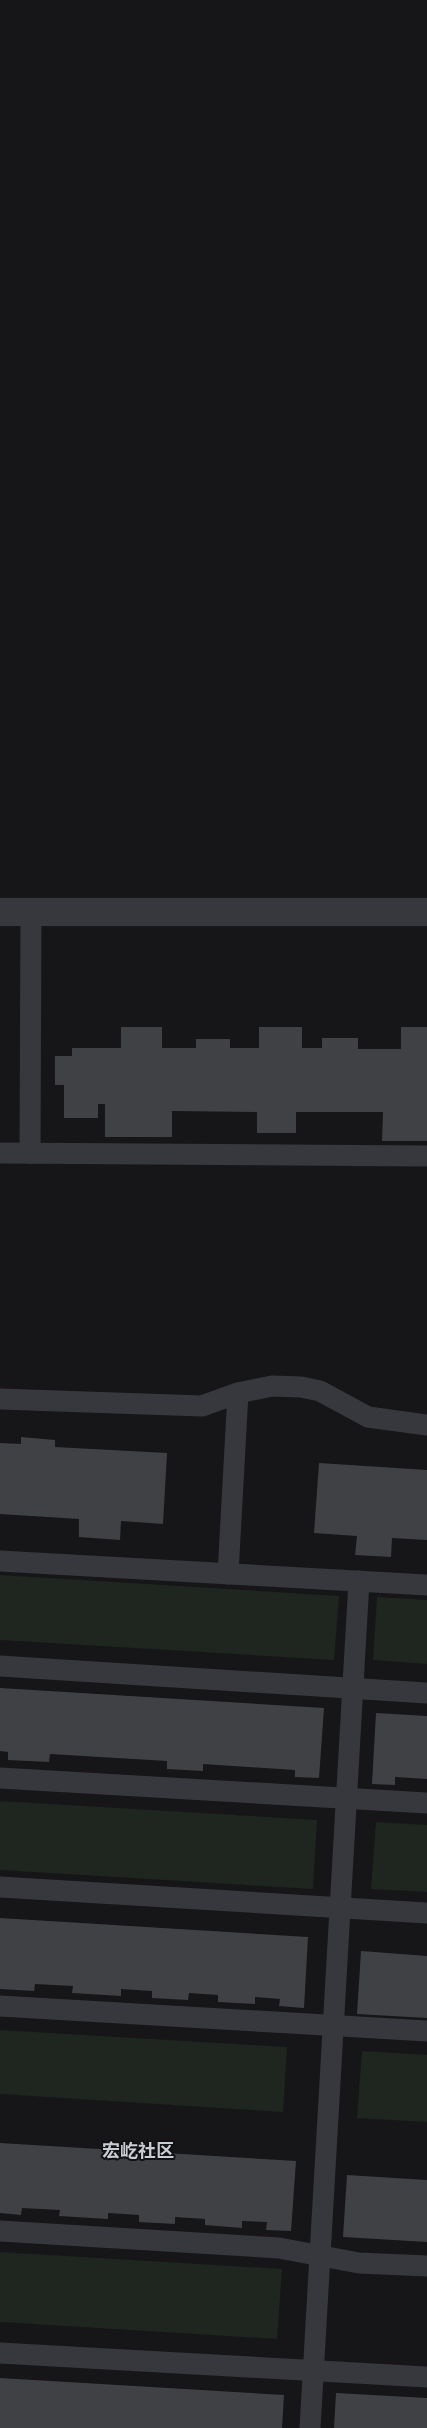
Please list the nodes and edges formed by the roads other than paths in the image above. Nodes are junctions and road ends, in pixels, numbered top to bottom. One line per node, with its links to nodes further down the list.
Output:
1 (0, 912): 2 (street)
2 (31, 912): 3 (street); 5 (lane)
3 (427, 912)
4 (0, 1152): 5 (lane)
5 (30, 1153): 6 (lane)
6 (427, 1156)
7 (238, 1393): 8 (lane); 9 (lane); 11 (lane)
8 (0, 1399)
9 (427, 1425)
10 (0, 1561): 11 (lane)
11 (228, 1574): 12 (lane)
12 (359, 1581): 13 (lane); 15 (lane)
13 (427, 1585)
14 (0, 1666): 15 (lane)
15 (353, 1688): 16 (lane); 18 (lane)
16 (427, 1693)
17 (0, 1778): 18 (lane)
18 (347, 1799): 19 (lane); 21 (lane)
19 (427, 1803)
20 (0, 1887): 21 (lane)
21 (340, 1908): 22 (lane); 24 (lane)
22 (427, 1913)
23 (0, 2006): 24 (lane)
24 (334, 2025): 25 (lane); 27 (lane)
25 (427, 2031)
26 (0, 2231): 27 (lane)
27 (320, 2255): 28 (lane); 30 (lane)
28 (427, 2266)
29 (0, 2353): 30 (lane)
30 (314, 2370): 31 (lane); 32 (lane)
31 (427, 2377)
32 (310, 2428)

